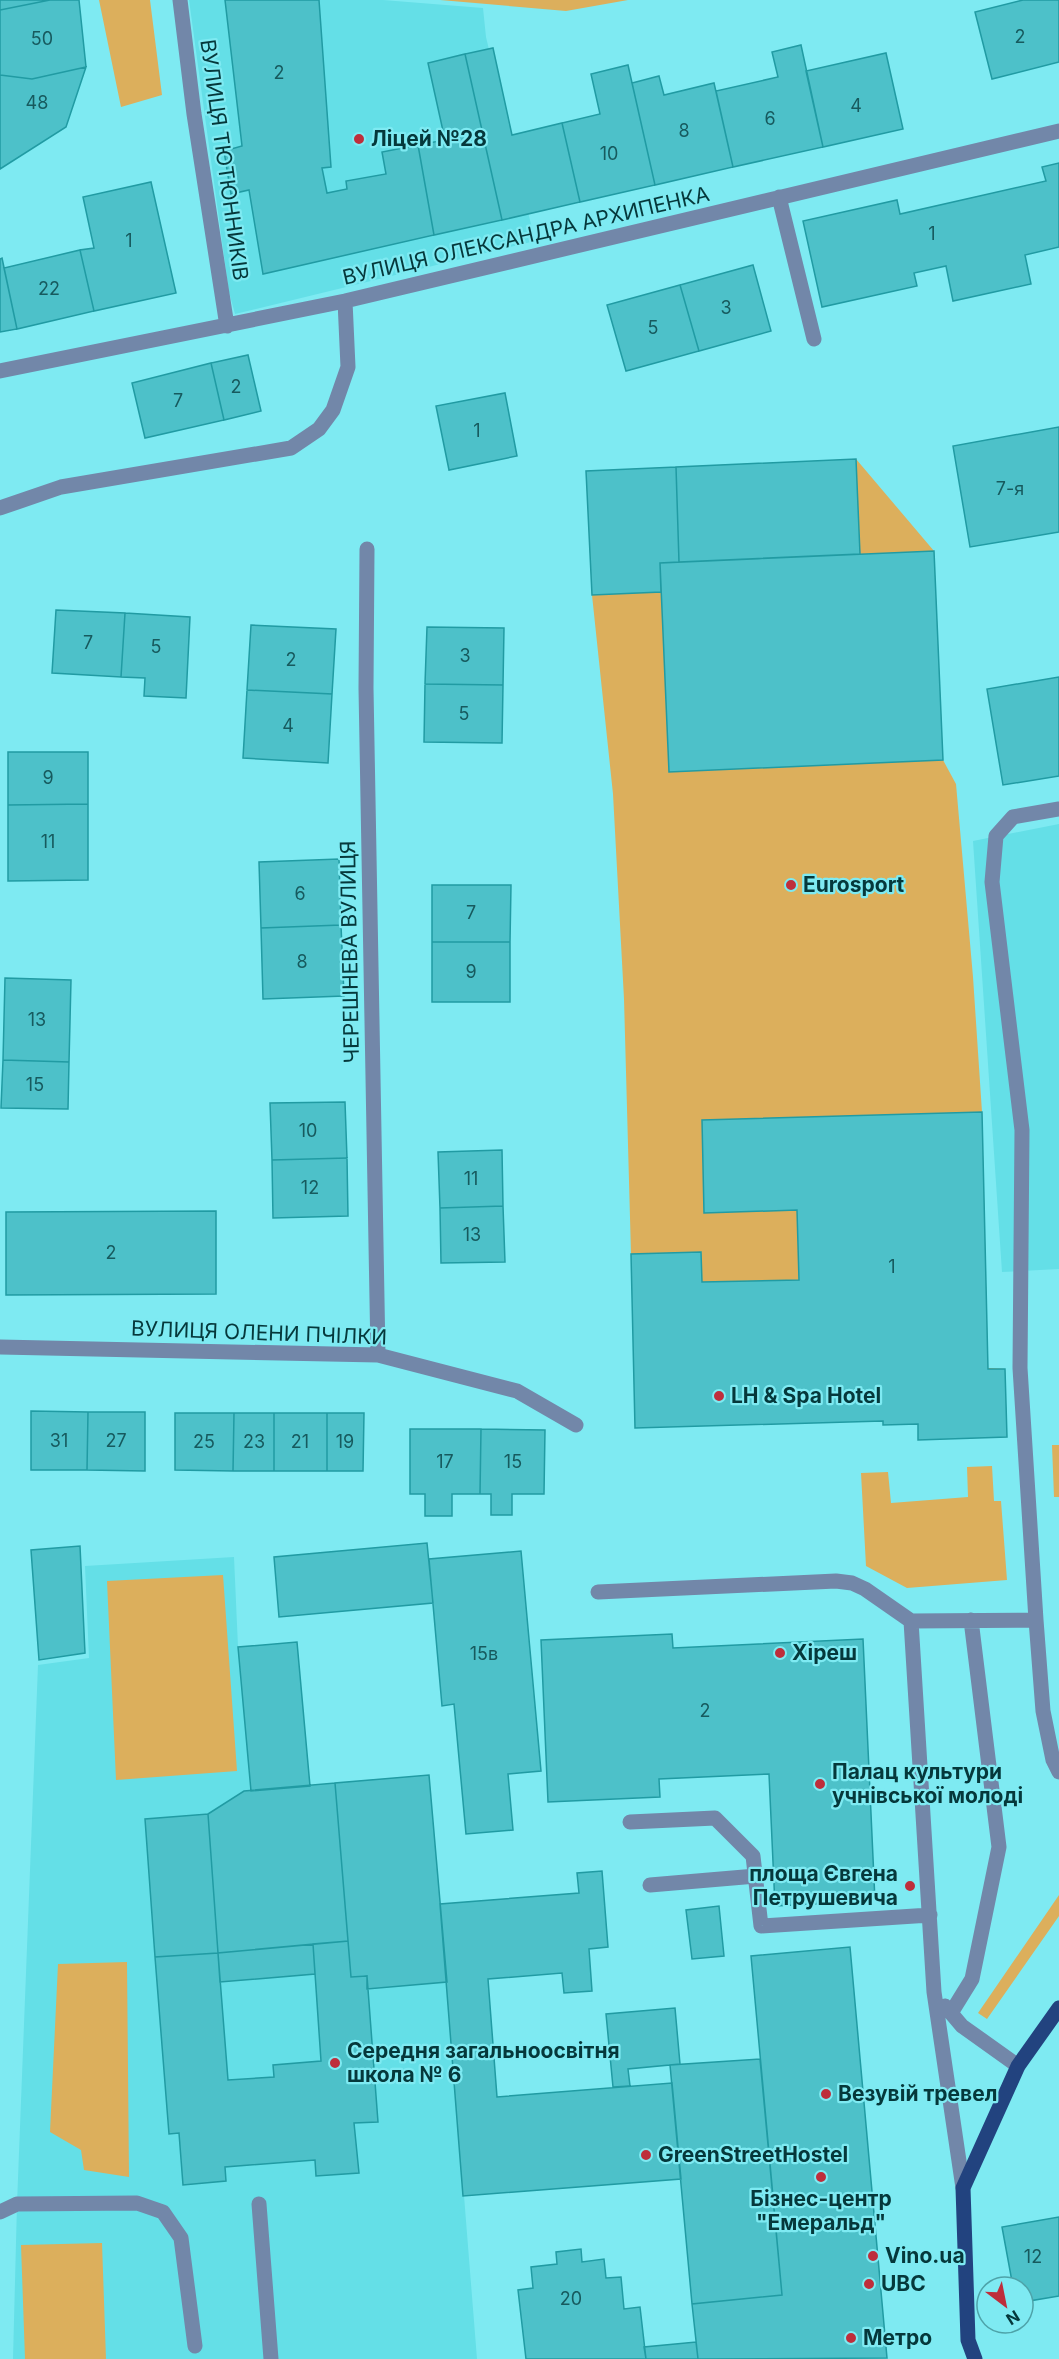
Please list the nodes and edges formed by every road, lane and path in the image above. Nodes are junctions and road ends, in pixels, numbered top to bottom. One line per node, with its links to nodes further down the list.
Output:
1 (180, 0): 5 (street, ВУЛИЦЯ ТЮТЮННИКІВ)
2 (1059, 131): 3 (street, ВУЛИЦЯ ОЛЕКСАНДРА АРХИПЕНКА)
3 (779, 197): 4 (street, ВУЛИЦЯ ОЛЕКСАНДРА АРХИПЕНКА); 6 (street)
4 (345, 301): 5 (street, ВУЛИЦЯ ОЛЕКСАНДРА АРХИПЕНКА); 8 (street)
5 (227, 326): 7 (street, ВУЛИЦЯ ОЛЕКСАНДРА АРХИПЕНКА)
6 (814, 339)
7 (0, 370)
8 (0, 508)
9 (367, 549): 12 (street, ЧЕРЕШНЕВА ВУЛИЦЯ)
10 (1059, 808): 16 (street)
11 (0, 1347): 12 (street, ВУЛИЦЯ ОЛЕНИ ПЧІЛКИ)
12 (378, 1355): 13 (street, ВУЛИЦЯ ОЛЕНИ ПЧІЛКИ)
13 (576, 1425)
14 (598, 1592): 17 (street)
15 (971, 1620): 16 (street); 17 (street); 25 (street)
16 (1035, 1620): 18 (street)
17 (911, 1621): 22 (street)
18 (1059, 1772)
19 (630, 1822): 20 (street)
20 (756, 1876): 21 (street); 22 (street)
21 (650, 1885)
22 (930, 1915): 23 (street)
23 (934, 1992): 25 (street); 27 (street)
24 (1059, 2008): 26 (main road)
25 (951, 2013): 26 (street)
26 (1018, 2066): 27 (main road)
27 (963, 2188): 32 (main road)
28 (260, 2204): 31 (street)
29 (0, 2212): 30 (street)
30 (195, 2346)
31 (271, 2359)
32 (975, 2359)

